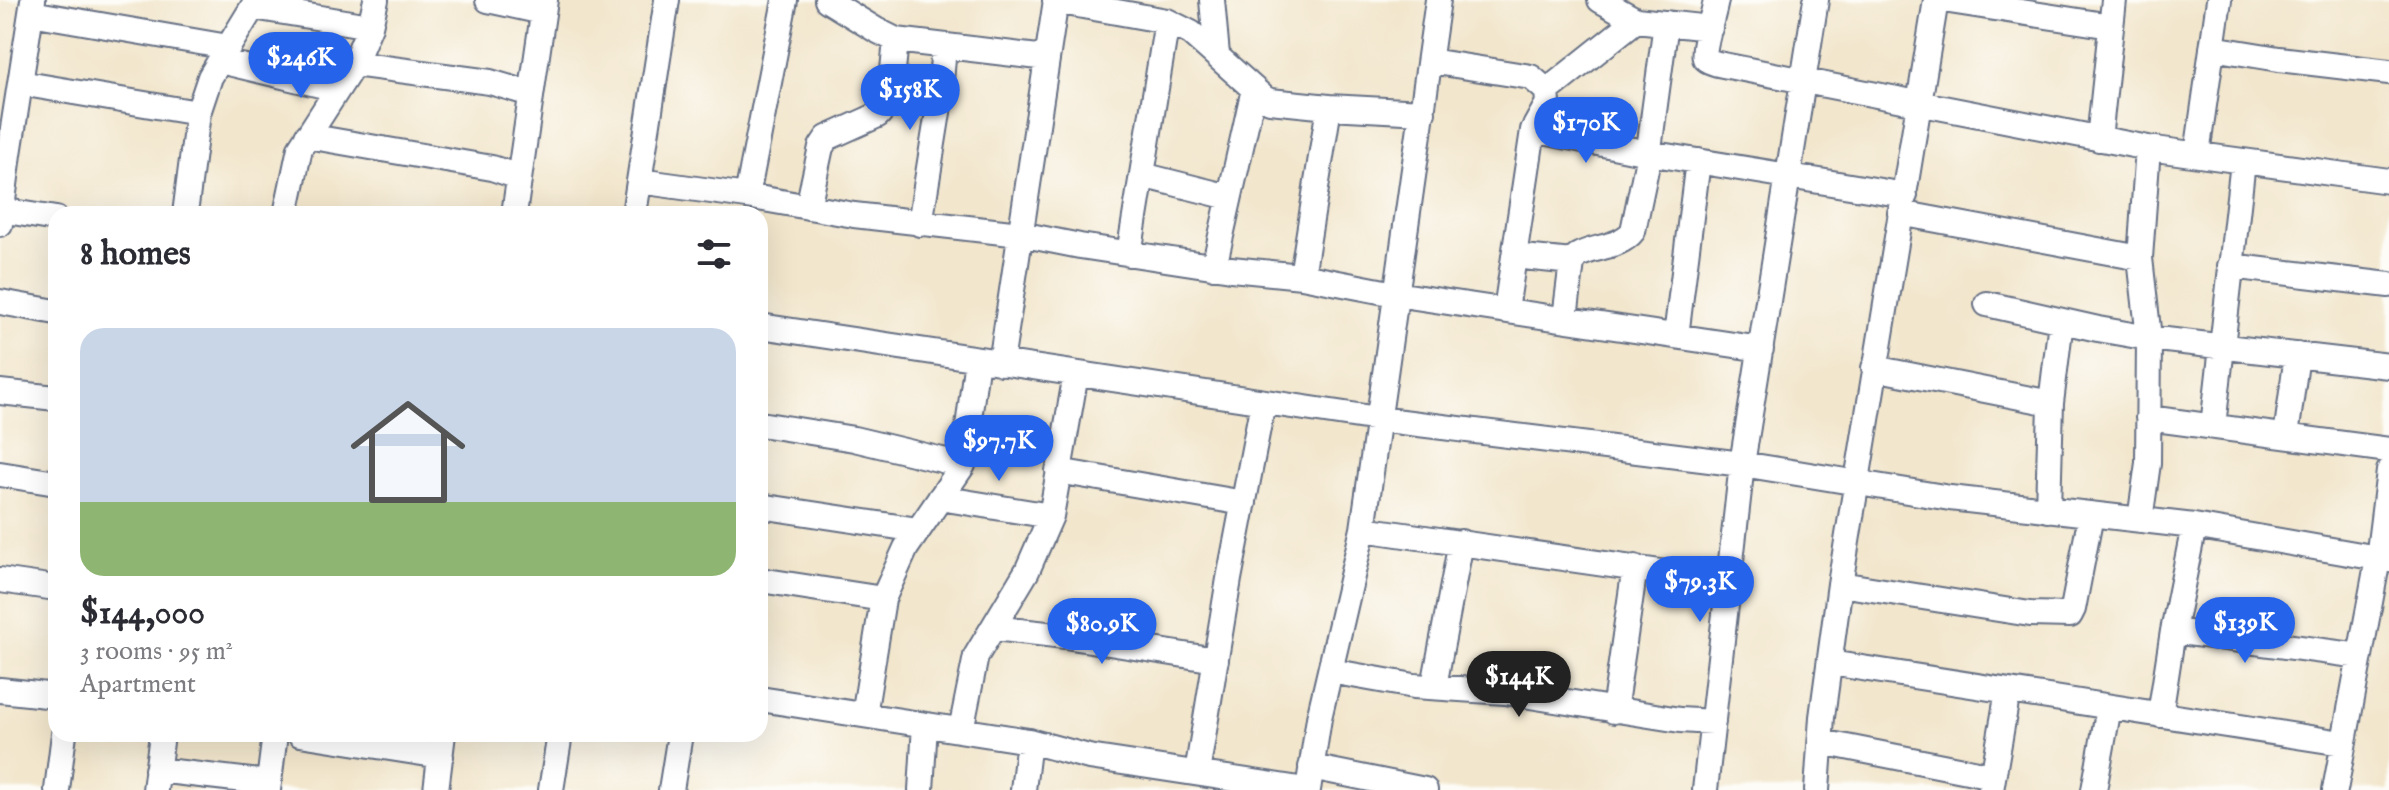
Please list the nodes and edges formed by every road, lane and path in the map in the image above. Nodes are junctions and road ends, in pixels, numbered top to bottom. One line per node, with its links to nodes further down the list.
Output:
1 (376, 0): 22 (street)
2 (488, 0): 17 (street)
3 (667, 0): 55 (street)
4 (785, 0): 57 (street)
5 (1056, 0): 20 (street); 30 (street)
6 (1212, 0): 29 (street)
7 (1600, 0): 19 (street)
8 (1716, 0): 24 (street)
9 (1816, 0): 34 (street)
10 (1936, 0): 40 (street)
11 (1943, 0): 23 (street)
12 (2114, 0): 23 (street)
13 (2219, 0): 27 (street)
14 (1429, 1): 31 (street)
15 (837, 2): 25 (street)
16 (255, 3): 22 (street); 28 (street)
17 (544, 6): 39 (street)
18 (32, 7): 28 (street); 35 (street)
19 (1636, 20): 21 (street); 38 (street)
20 (1167, 21): 29 (street); 52 (street)
21 (1666, 23): 24 (street); 48 (street)
22 (370, 26): 32 (street)
23 (2111, 26): 46 (street)
24 (1710, 28): 34 (street)
25 (896, 40): 26 (street); 64 (street)
26 (944, 46): 30 (street); 67 (street)
27 (2212, 48): 33 (street); 49 (street)
28 (224, 54): 36 (street); 43 (street)
29 (1217, 55): 37 (street)
30 (1047, 58): 68 (street)
31 (1430, 61): 38 (street); 42 (street)
32 (354, 64): 36 (street); 39 (street)
33 (2389, 72)
34 (1804, 81): 40 (street); 53 (street)
35 (20, 83): 43 (street); 65 (street)
36 (337, 89): 45 (street)
37 (1254, 89): 41 (street); 58 (street)
38 (1547, 91): 44 (street)
39 (531, 94): 54 (street)
40 (1917, 103): 46 (street); 59 (street)
41 (1329, 107): 42 (street); 75 (street)
42 (1423, 112): 77 (street)
43 (198, 113): 60 (street)
44 (1533, 130): 48 (street); 70 (street)
45 (307, 136): 54 (street); 61 (street)
46 (2099, 139): 47 (street)
47 (2148, 148): 49 (street); 71 (street)
48 (1648, 153): 50 (street); 72 (street)
49 (2197, 154): 51 (street)
50 (1698, 161): 53 (street); 85 (street)
51 (2243, 162): 56 (street); 73 (street)
52 (1142, 175): 58 (street); 69 (street)
53 (1789, 175): 59 (street); 88 (street)
54 (519, 177): 62 (street)
55 (639, 181): 57 (street); 63 (street)
56 (2389, 181)
57 (747, 196): 64 (street)
58 (1229, 197): 74 (street)
59 (1903, 204): 71 (street); 92 (street)
60 (186, 206)
61 (288, 206)
62 (515, 206)
63 (635, 206)
64 (808, 207): 67 (street)
65 (1, 215): 66 (street)
66 (48, 218)
67 (920, 224): 68 (street)
68 (1020, 234): 69 (street); 90 (street)
69 (1129, 254): 74 (street)
70 (1514, 256): 72 (street); 80 (street)
71 (2140, 258): 86 (street)
72 (1572, 262): 82 (street)
73 (2230, 266): 76 (street); 87 (street)
74 (1214, 267): 75 (street)
75 (1302, 276): 77 (street)
76 (2389, 285)
77 (1395, 294): 80 (street); 99 (street)
78 (0, 302): 81 (street)
79 (1987, 304): 83 (street)
80 (1506, 310): 82 (street)
81 (48, 311)
82 (1565, 318): 85 (street)
83 (2061, 321): 86 (street); 97 (street)
84 (768, 327): 90 (street)
85 (1676, 336): 88 (street)
86 (2149, 338): 87 (street); 98 (street)
87 (2222, 345): 89 (street); 101 (street)
88 (1761, 349): 104 (street)
89 (2297, 355): 91 (street); 102 (street)
90 (989, 361): 93 (street); 105 (street)
91 (2389, 366)
92 (1874, 368): 97 (street); 110 (street)
93 (1076, 374): 96 (street); 106 (street)
94 (0, 392): 95 (street)
95 (48, 397)
96 (1263, 402): 99 (street); 112 (street)
97 (2051, 403): 114 (street)
98 (2148, 418): 101 (street); 117 (street)
99 (1378, 419): 104 (street); 119 (street)
100 (768, 425): 105 (street)
101 (2213, 426): 102 (street)
102 (2286, 436): 103 (street)
103 (2389, 450)
104 (1742, 464): 110 (street); 126 (street)
105 (963, 465): 111 (street)
106 (1058, 471): 112 (street); 116 (street)
107 (2389, 471): 122 (street)
108 (0, 474): 109 (street)
109 (48, 482)
110 (1856, 483): 114 (street); 127 (street)
111 (940, 498): 116 (street); 120 (street)
112 (1244, 503): 133 (street)
113 (768, 507): 120 (street)
114 (2048, 510): 115 (street)
115 (2091, 515): 117 (street); 127 (street)
116 (1051, 516): 130 (street)
117 (2140, 520): 118 (street)
118 (2194, 526): 122 (street); 131 (street)
119 (1363, 529): 121 (street); 135 (street)
120 (918, 530): 129 (street)
121 (1461, 542): 123 (street); 136 (street)
122 (2383, 560): 132 (street)
123 (1635, 567): 126 (street); 142 (street)
124 (0, 580): 128 (street)
125 (768, 581): 129 (street)
126 (1729, 582): 145 (street)
127 (1840, 584): 134 (street)
128 (48, 587)
129 (883, 599): 143 (street)
130 (993, 628): 133 (street); 147 (street)
131 (2173, 631): 132 (street); 144 (street)
132 (2360, 656): 156 (street)
133 (1216, 660): 158 (street)
134 (1830, 663): 138 (street); 155 (street)
135 (1330, 671): 136 (street); 160 (street)
136 (1434, 686): 142 (street)
137 (0, 690): 139 (street)
138 (2008, 691): 141 (street); 161 (street)
139 (48, 695)
140 (768, 700): 143 (street)
141 (2109, 707): 144 (street); 172 (street)
142 (1614, 711): 145 (street)
143 (864, 715): 146 (street)
144 (2160, 715): 156 (street)
145 (1713, 722): 170 (street)
146 (925, 725): 147 (street); 167 (street)
147 (961, 730): 148 (street)
148 (1029, 741): 158 (street); 168 (street)
149 (63, 742): 163 (street)
150 (161, 742): 159 (street)
151 (274, 742): 162 (street)
152 (403, 742): 157 (street)
153 (559, 742): 165 (street)
154 (679, 742): 166 (street)
155 (1821, 742): 161 (street); 171 (street)
156 (2342, 743): 173 (street)
157 (442, 745): 164 (street)
158 (1191, 779): 160 (street)
159 (156, 780): 162 (street)
160 (1308, 782): 169 (street)
161 (1992, 783)
162 (269, 786)
163 (57, 790)
164 (436, 790)
165 (551, 790)
166 (671, 790)
167 (921, 790)
168 (1023, 790)
169 (1425, 790)
170 (1705, 790)
171 (1817, 790)
172 (2094, 790)
173 (2335, 790)

